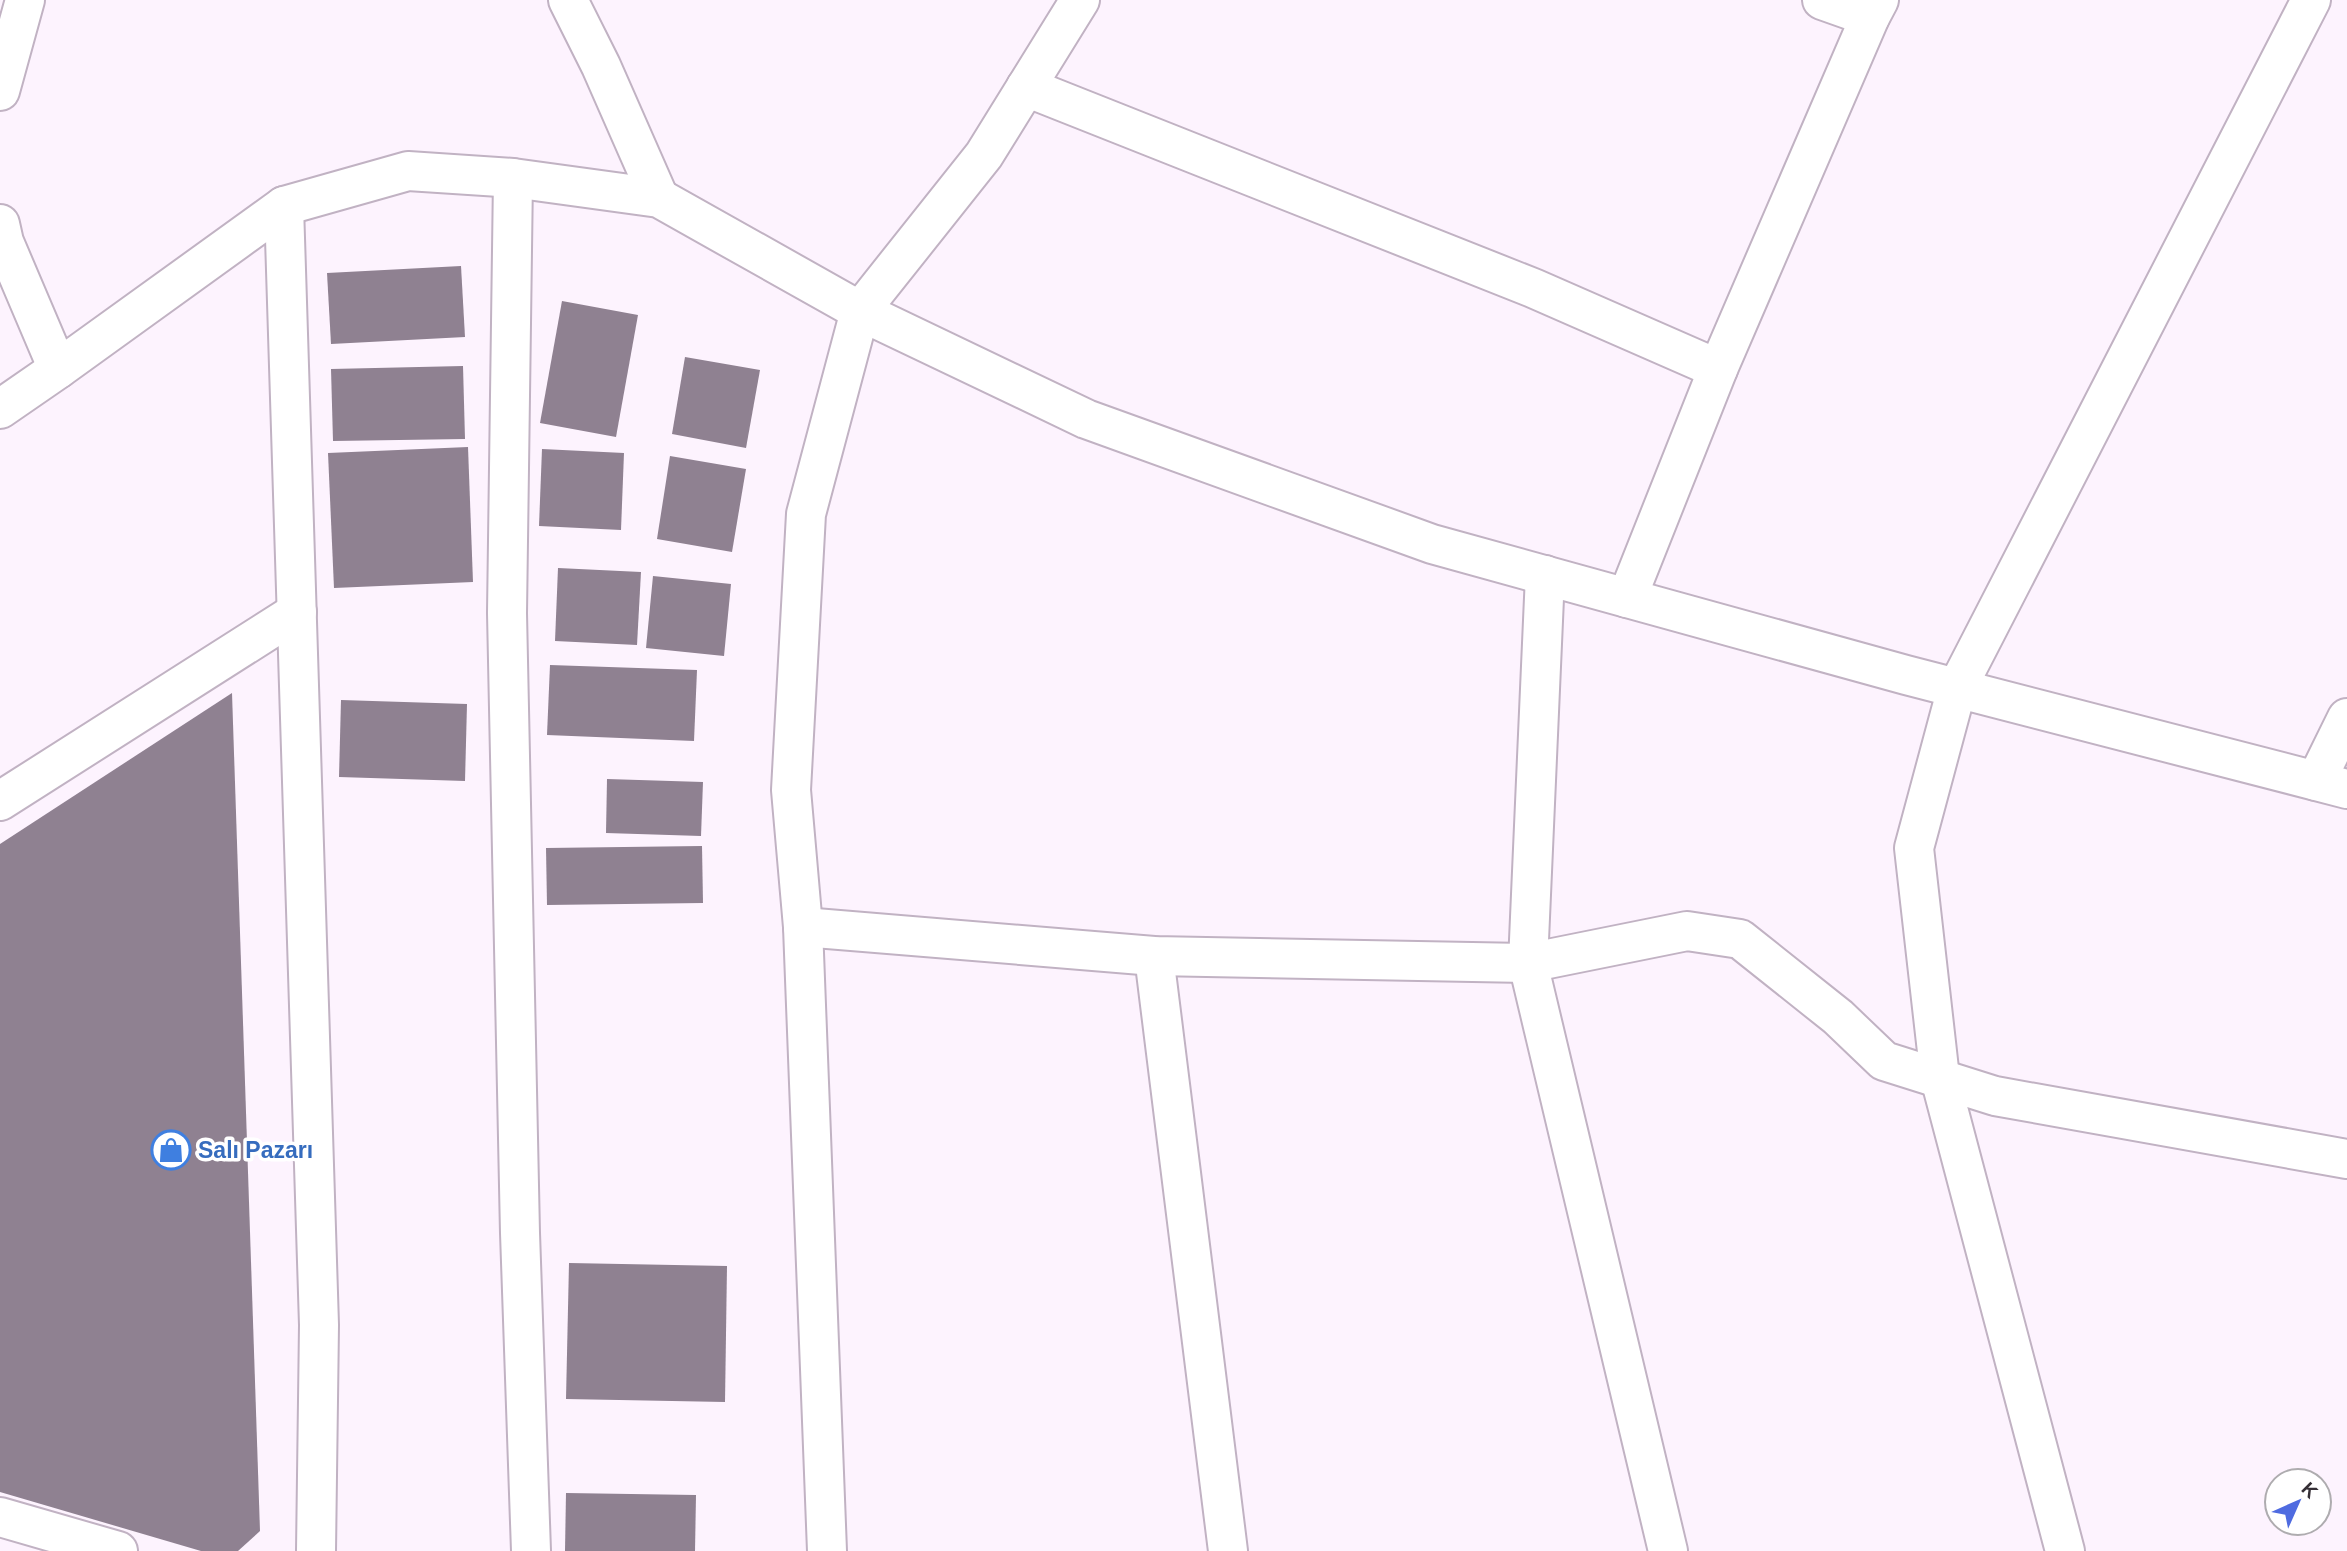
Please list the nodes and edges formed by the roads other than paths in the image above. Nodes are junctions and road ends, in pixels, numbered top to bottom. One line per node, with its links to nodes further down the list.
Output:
1 (25, 0): 8 (street)
2 (568, 0): 10 (street)
3 (1080, 0): 7 (street)
4 (1822, 0): 6 (street)
5 (2311, 0): 20 (street)
6 (1875, 8): 15 (street)
7 (1026, 87): 13 (street); 15 (street)
8 (0, 91)
9 (513, 177): 10 (street); 11 (street); 32 (street)
10 (659, 198): 13 (street)
11 (284, 206): 14 (street); 19 (street)
12 (0, 224): 14 (street)
13 (860, 311): 17 (street); 24 (street)
14 (58, 369): 16 (street)
15 (1718, 369): 18 (street)
16 (0, 409)
17 (1545, 575): 18 (street); 26 (street)
18 (1627, 598): 20 (street)
19 (297, 612): 23 (street); 31 (street)
20 (1957, 688): 22 (street); 27 (street)
21 (2347, 719): 22 (street)
22 (2331, 785)
23 (0, 801)
24 (803, 927): 25 (street); 33 (street)
25 (1154, 956): 26 (street); 34 (street)
26 (1528, 963): 27 (street); 35 (street)
27 (1940, 1078): 28 (street); 36 (street)
28 (2347, 1159)
29 (0, 1517): 30 (street)
30 (118, 1551)
31 (316, 1551)
32 (531, 1551)
33 (827, 1551)
34 (1228, 1551)
35 (1668, 1551)
36 (2066, 1551)

